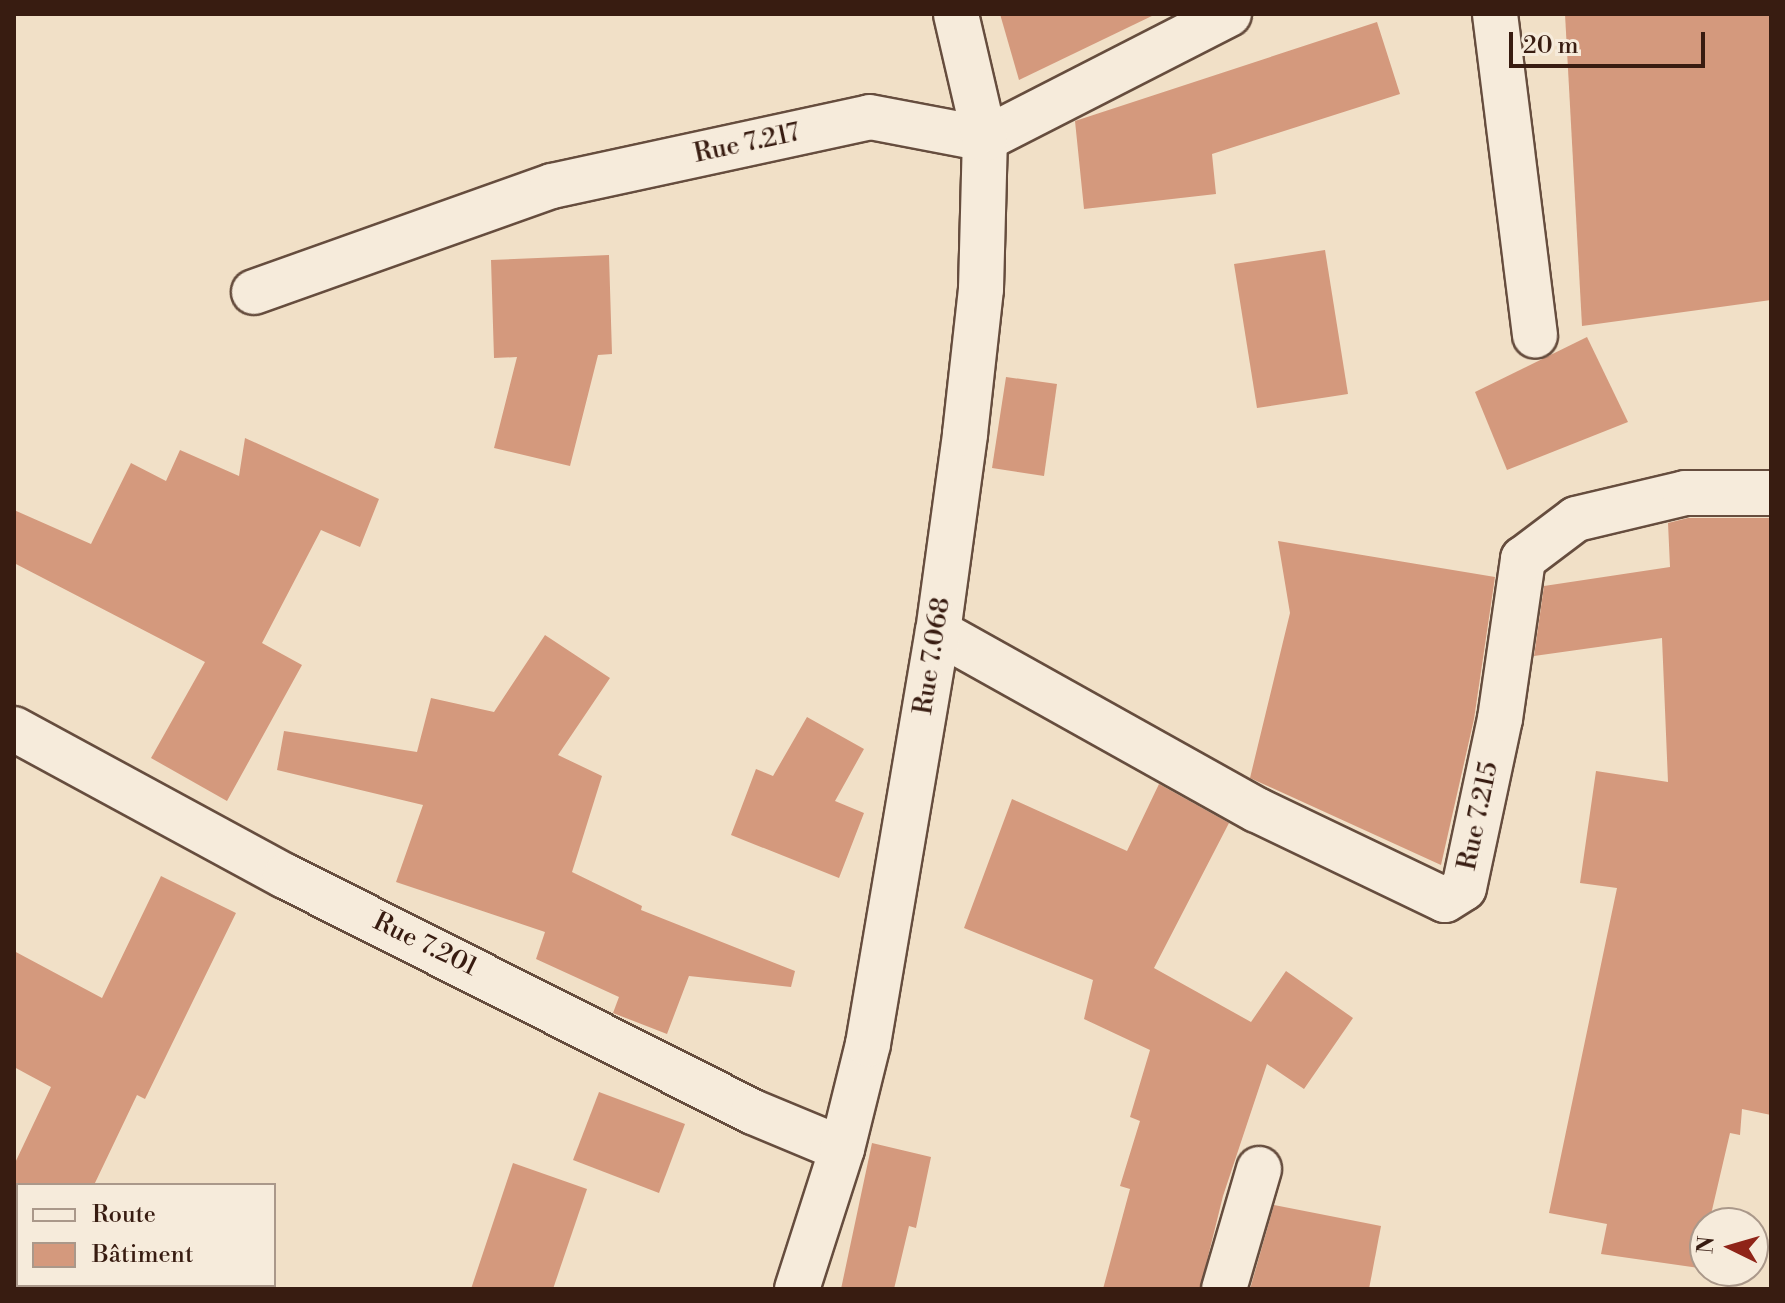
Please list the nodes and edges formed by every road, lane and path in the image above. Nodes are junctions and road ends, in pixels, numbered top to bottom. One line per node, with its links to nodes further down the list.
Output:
1 (956, 14): 4 (street, Rue 7.068)
2 (1229, 14): 4 (street)
3 (1495, 14): 6 (street)
4 (985, 139): 5 (street, Rue 7.217); 8 (street, Rue 7.068)
5 (254, 292)
6 (1535, 336)
7 (1771, 493): 8 (street, Rue 7.215)
8 (938, 632): 10 (street, Rue 7.068)
9 (14, 729): 10 (street, Rue 7.201)
10 (842, 1149): 12 (street, Rue 7.068)
11 (1259, 1169): 13 (street)
12 (797, 1289)
13 (1224, 1289)

